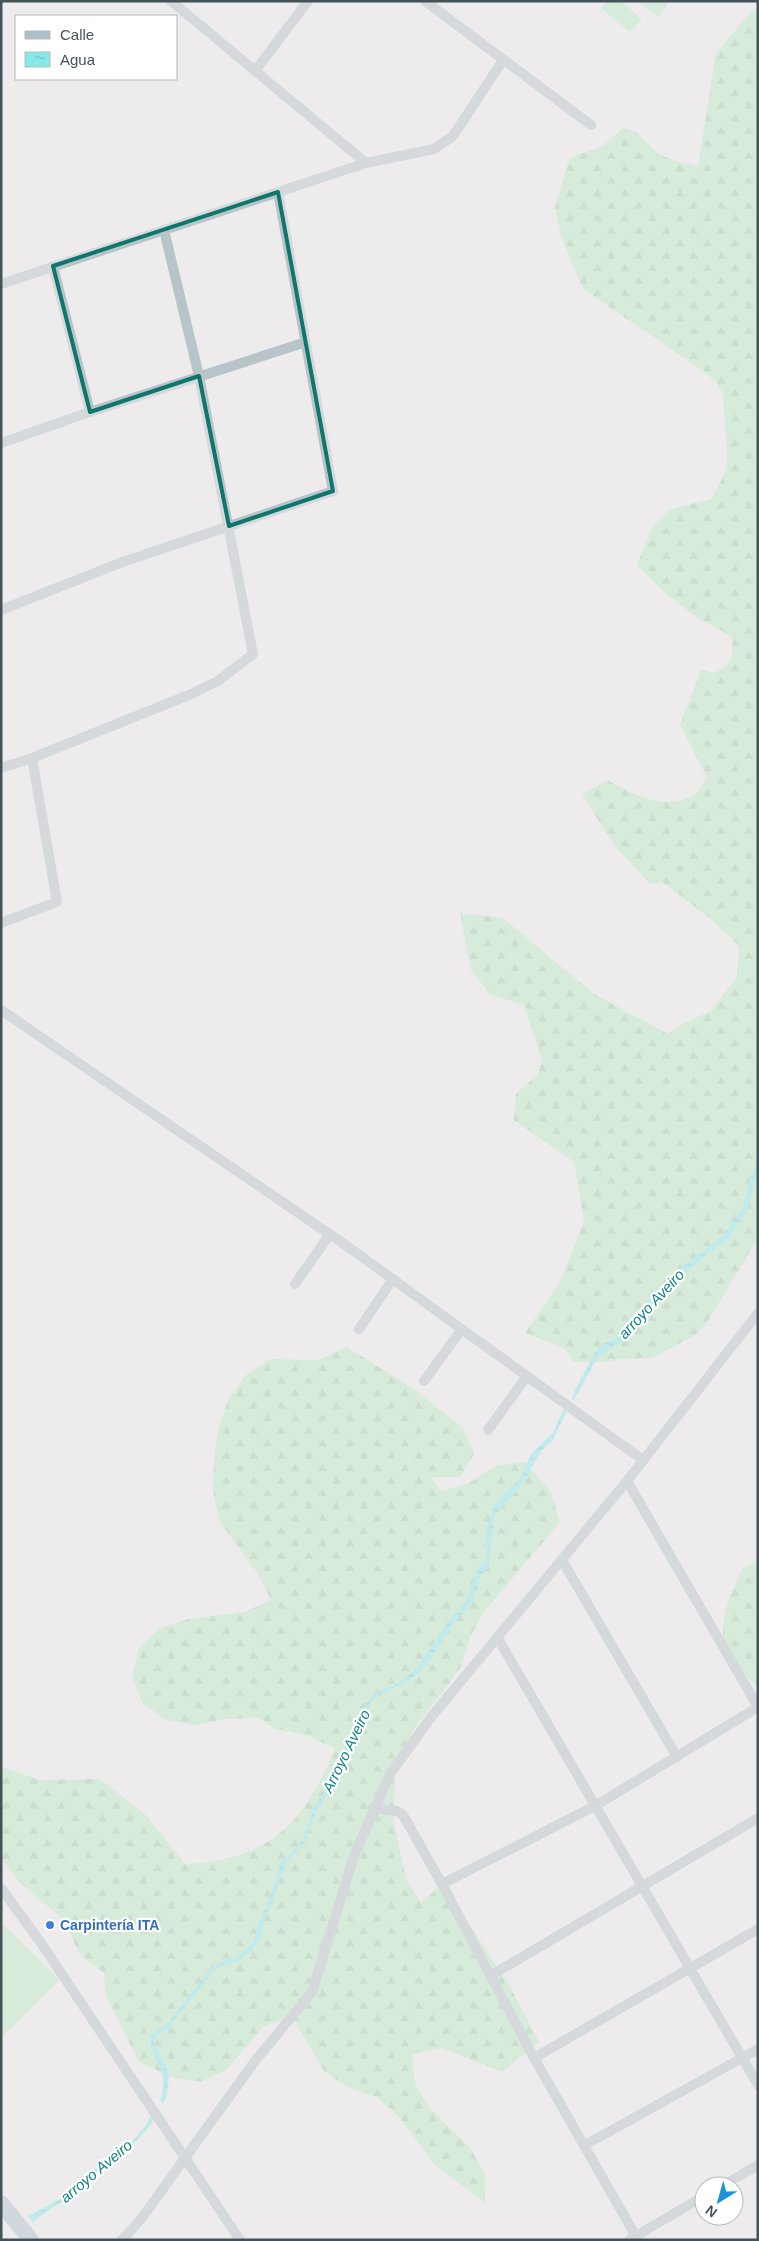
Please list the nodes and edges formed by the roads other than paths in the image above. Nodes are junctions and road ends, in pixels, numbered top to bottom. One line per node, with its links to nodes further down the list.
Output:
1 (171, 1): 5 (street)
2 (308, 1): 5 (street)
3 (425, 1): 4 (street)
4 (503, 60): 6 (street); 7 (street)
5 (255, 71): 7 (street)
6 (591, 126)
7 (366, 163): 8 (street)
8 (278, 192): 9 (street); 12 (street)
9 (164, 230): 10 (street); 13 (street)
10 (53, 266): 11 (street); 14 (street)
11 (1, 284)
12 (306, 342): 13 (street); 16 (street)
13 (199, 376): 14 (street); 16 (street)
14 (90, 412): 15 (street)
15 (1, 443)
16 (229, 526): 17 (street); 18 (street)
17 (1, 610)
18 (32, 758): 19 (street); 20 (street)
19 (1, 768)
20 (1, 923)
21 (1, 1010): 22 (street)
22 (330, 1234): 23 (street); 24 (street)
23 (393, 1279): 26 (street); 27 (street)
24 (295, 1284)
25 (758, 1313): 31 (street)
26 (359, 1329)
27 (462, 1329): 28 (street); 29 (street)
28 (527, 1376): 30 (street); 31 (street)
29 (424, 1381)
30 (488, 1430)
31 (643, 1460): 32 (street)
32 (627, 1481): 33 (street); 35 (street)
33 (562, 1560): 34 (street); 36 (street)
34 (497, 1637): 37 (street); 38 (street)
35 (758, 1707): 36 (street)
36 (677, 1757): 37 (street)
37 (595, 1806): 40 (street); 41 (street)
38 (373, 1808): 40 (street); 51 (street)
39 (758, 1818): 41 (street)
40 (442, 1884): 45 (street)
41 (642, 1886): 44 (street); 45 (street)
42 (1, 1888): 51 (street)
43 (758, 1929): 44 (street)
44 (690, 1968): 47 (street); 48 (street)
45 (490, 1976): 47 (street)
46 (758, 2049): 48 (street)
47 (534, 2058): 50 (street)
48 (742, 2058): 49 (street); 50 (street)
49 (758, 2086)
50 (586, 2145): 56 (street)
51 (186, 2156): 58 (street); 59 (street)
52 (758, 2165): 53 (street)
53 (739, 2176)
54 (694, 2202): 56 (street)
55 (1, 2203): 57 (main road)
56 (634, 2238)
57 (31, 2240)
58 (122, 2240)
59 (240, 2240)

